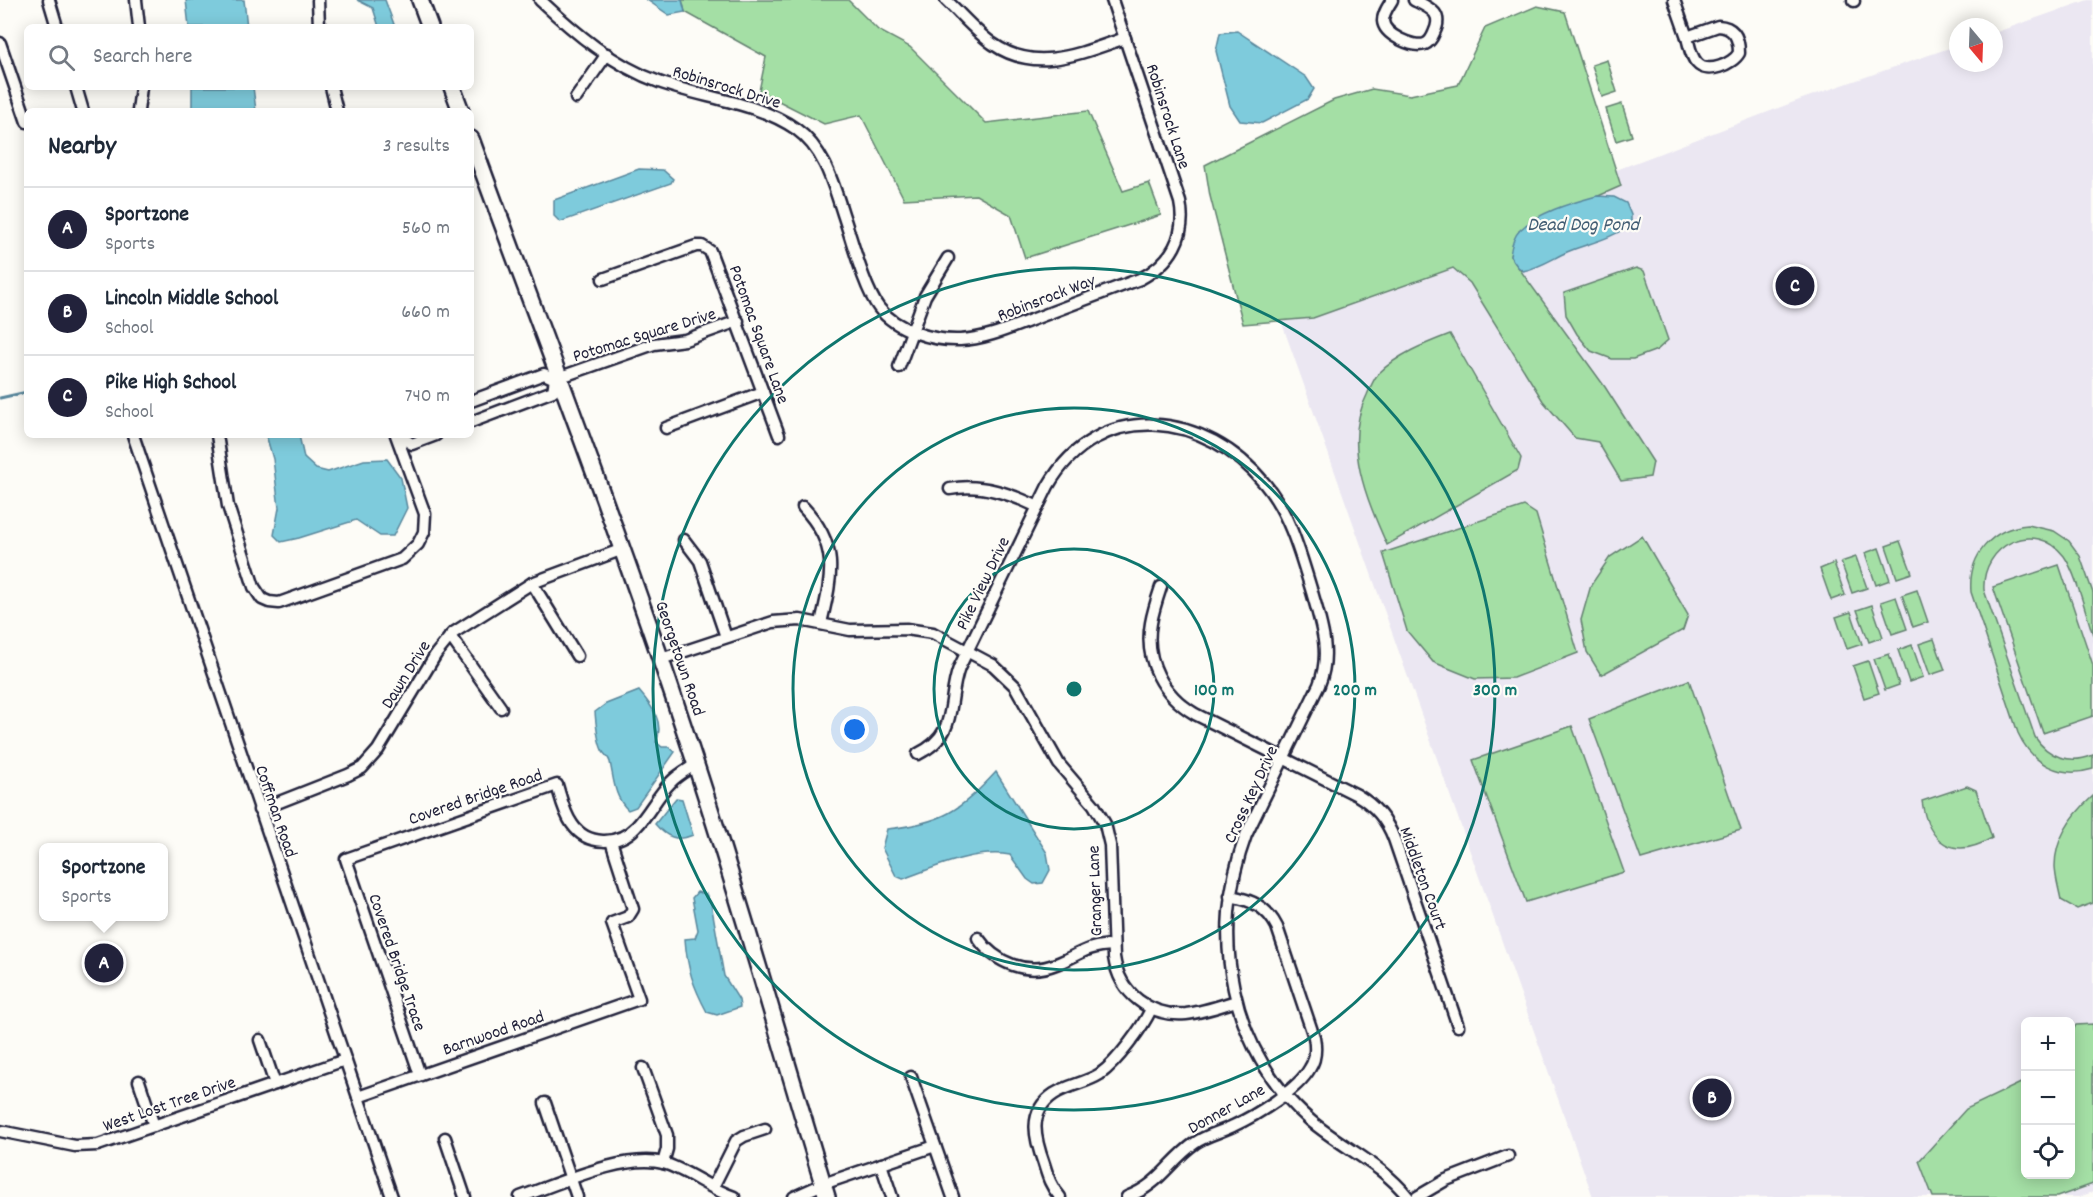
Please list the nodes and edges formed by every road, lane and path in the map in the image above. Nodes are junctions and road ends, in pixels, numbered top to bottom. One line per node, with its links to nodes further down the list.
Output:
1 (49, 0): 11 (street)
2 (136, 0): 12 (street)
3 (318, 0): 13 (street)
4 (420, 0): 14 (main road)
5 (540, 0): 18 (street, Robinsrock Drive)
6 (946, 0): 16 (street)
7 (1112, 0): 16 (street, Robinsrock Lane)
8 (1392, 0): 9 (street)
9 (1414, 0)
10 (1674, 0): 15 (street)
11 (56, 24)
12 (139, 24)
13 (319, 24)
14 (429, 24)
15 (1687, 37): 15 (street)
16 (1125, 38): 30 (street, Robinsrock Lane)
17 (0, 43): 28 (street)
18 (607, 54): 23 (street); 34 (street, Robinsrock Drive)
19 (77, 90): 24 (street)
20 (141, 90): 25 (street)
21 (332, 90): 26 (street)
22 (453, 90): 27 (main road)
23 (576, 98)
24 (83, 108)
25 (138, 108)
26 (336, 108)
27 (459, 108)
28 (24, 113)
29 (474, 148): 36 (main road, Georgetown Road)
30 (1177, 244): 34 (street, Robinsrock Way)
31 (948, 258): 34 (street)
32 (603, 279): 33 (street, Potomac Square Lane)
33 (738, 321): 36 (street, Potomac Square Drive); 37 (street, Potomac Square Lane)
34 (912, 330): 35 (street)
35 (899, 367)
36 (557, 378): 38 (street); 39 (street); 52 (main road, Georgetown Road)
37 (764, 392): 41 (street); 42 (street, Potomac Square Lane)
38 (474, 400)
39 (474, 421)
40 (1151, 424): 50 (street, Pike View Drive); 63 (street, Cross Key Drive)
41 (666, 428)
42 (779, 435)
43 (134, 438): 65 (street, Coffman Road)
44 (217, 438): 45 (street)
45 (400, 438)
46 (402, 438): 47 (street)
47 (428, 438)
48 (950, 489): 50 (street)
49 (802, 507): 55 (street)
50 (1038, 507): 58 (street, Pike View Drive)
51 (684, 540): 57 (street)
52 (623, 549): 53 (street, Dawn Drive); 60 (main road, Georgetown Road)
53 (532, 583): 56 (street, Dawn Drive); 59 (street)
54 (1161, 587): 63 (street, Middleton Court)
55 (821, 623): 57 (street, Pike View Drive); 58 (street, Pike View Drive)
56 (450, 636): 61 (street); 65 (street, Dawn Drive)
57 (726, 637): 60 (street, Pike View Drive)
58 (966, 652): 62 (street); 70 (street, Granger Lane)
59 (577, 656)
60 (661, 659): 64 (main road, Georgetown Road)
61 (501, 708)
62 (918, 754)
63 (1284, 759): 68 (street, Cross Key Drive); 73 (street, Middleton Court)
64 (696, 764): 66 (street); 94 (main road, Georgetown Road)
65 (259, 810): 75 (street, Coffman Road)
66 (611, 841): 67 (street, Covered Bridge Road); 77 (street, Barnwood Road)
67 (346, 859): 77 (street, Covered Bridge Trace)
68 (1230, 896): 71 (street, Cross Key Drive); 81 (street, Donner Lane)
69 (978, 938): 70 (street)
70 (1113, 945): 72 (street, Granger Lane)
71 (1236, 1001): 72 (street); 81 (street, Cross Key Drive)
72 (1151, 1009): 103 (street)
73 (1458, 1026)
74 (260, 1040): 80 (street)
75 (345, 1060): 80 (street, West Lost Tree Drive); 82 (street, Coffman Road)
76 (643, 1068): 90 (street)
77 (420, 1075): 82 (street, Barnwood Road)
78 (911, 1077): 88 (street)
79 (139, 1081): 84 (street)
80 (275, 1084): 84 (street, West Lost Tree Drive)
81 (1285, 1093): 104 (street, Donner Lane); 105 (street, Cross Key Drive)
82 (358, 1097): 95 (street, Coffman Road)
83 (545, 1103): 92 (street)
84 (154, 1126): 86 (street, West Lost Tree Drive)
85 (765, 1128): 93 (street)
86 (0, 1131)
87 (445, 1138): 96 (street)
88 (935, 1146): 91 (street); 102 (street)
89 (1508, 1156): 106 (street)
90 (663, 1163): 92 (street); 93 (street)
91 (881, 1164): 94 (street); 101 (street)
92 (571, 1180): 97 (street); 98 (street)
93 (712, 1187): 99 (street)
94 (825, 1190): 100 (street)
95 (392, 1197)
96 (465, 1197)
97 (520, 1197)
98 (577, 1197)
99 (734, 1197)
100 (794, 1197)
101 (892, 1197)
102 (953, 1197)
103 (1060, 1197)
104 (1127, 1197)
105 (1408, 1197)
106 (1417, 1197)

